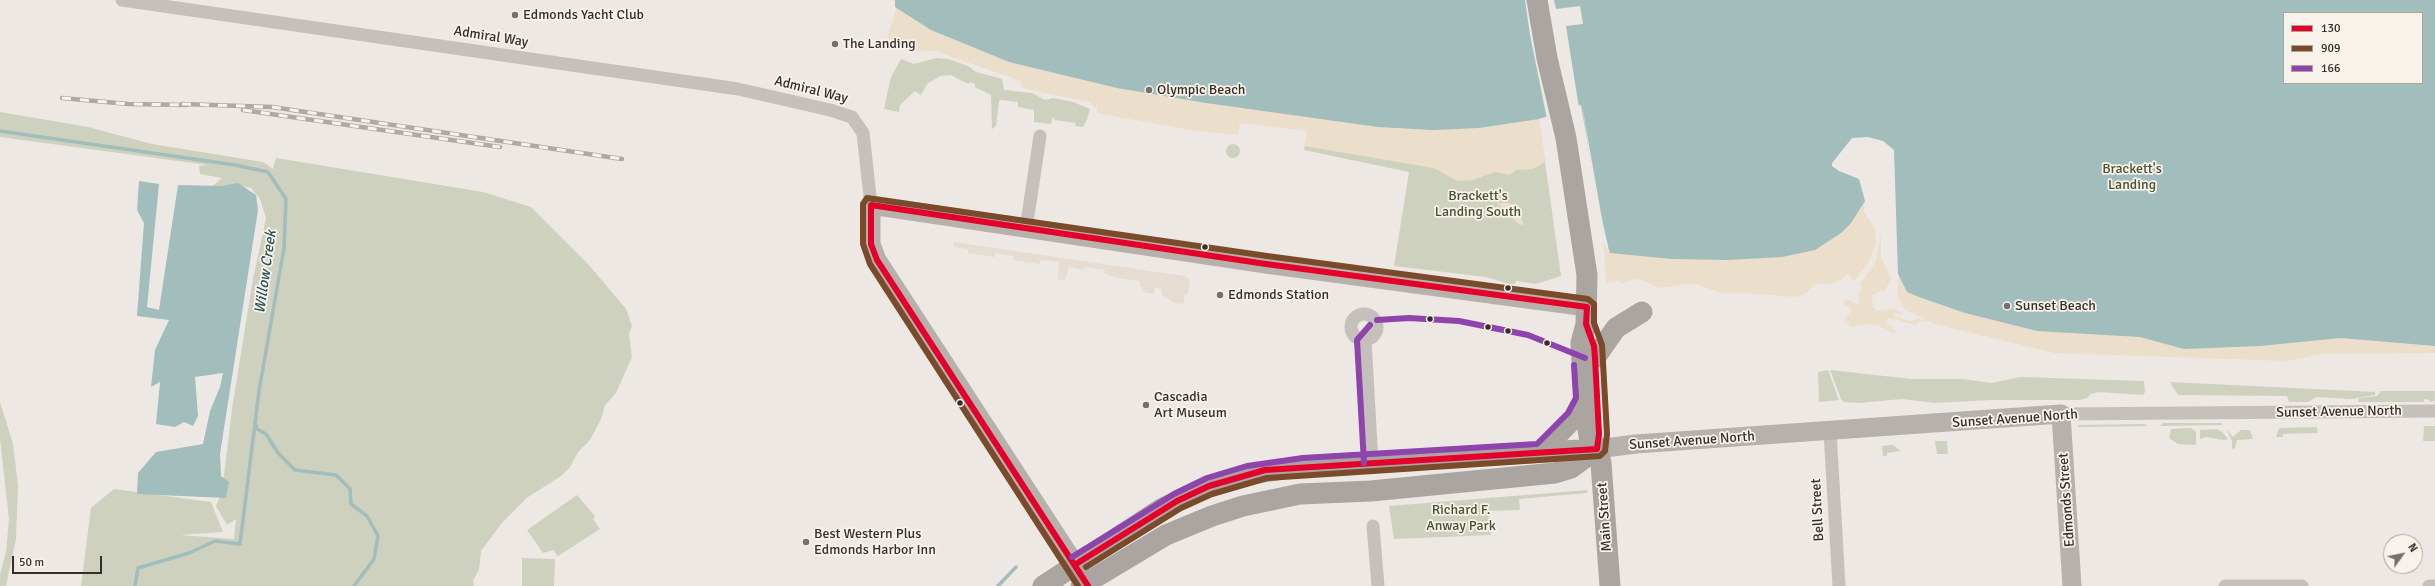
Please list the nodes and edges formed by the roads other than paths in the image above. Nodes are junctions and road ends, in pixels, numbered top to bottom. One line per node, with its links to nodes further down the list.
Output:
1 (122, 0): 4 (street, Admiral Way)
2 (1537, 0): 6 (main road)
3 (1040, 136): 5 (street)
4 (871, 205): 5 (street); 20 (street)
5 (1026, 229): 6 (street)
6 (1587, 309): 9 (main road, Main Street); 10 (main road, Main Street)
7 (1642, 312): 9 (main road)
8 (1365, 340): 16 (street)
9 (1595, 358): 14 (main road, Main Street)
10 (1584, 400): 14 (main road, Main Street); 15 (main road)
11 (2435, 411): 12 (street, Sunset Avenue North)
12 (2061, 414): 13 (street, Sunset Avenue North); 26 (street, Edmonds Street)
13 (1830, 431): 14 (street, Sunset Avenue North); 25 (street, Bell Street)
14 (1597, 449): 15 (main road); 18 (main road); 24 (main road, Main Street)
15 (1541, 452): 16 (main road)
16 (1372, 463): 17 (main road)
17 (1281, 468): 18 (main road); 20 (main road)
18 (1242, 506): 21 (main road)
19 (1373, 526): 23 (street)
20 (1076, 564): 21 (street); 22 (main road)
21 (1085, 585)
22 (1043, 586)
23 (1378, 586)
24 (1610, 586)
25 (1839, 586)
26 (2072, 586)
27 (2225, 586): 28 (street)
28 (2302, 586)
29 (2429, 586): 30 (street)
30 (2435, 586)

